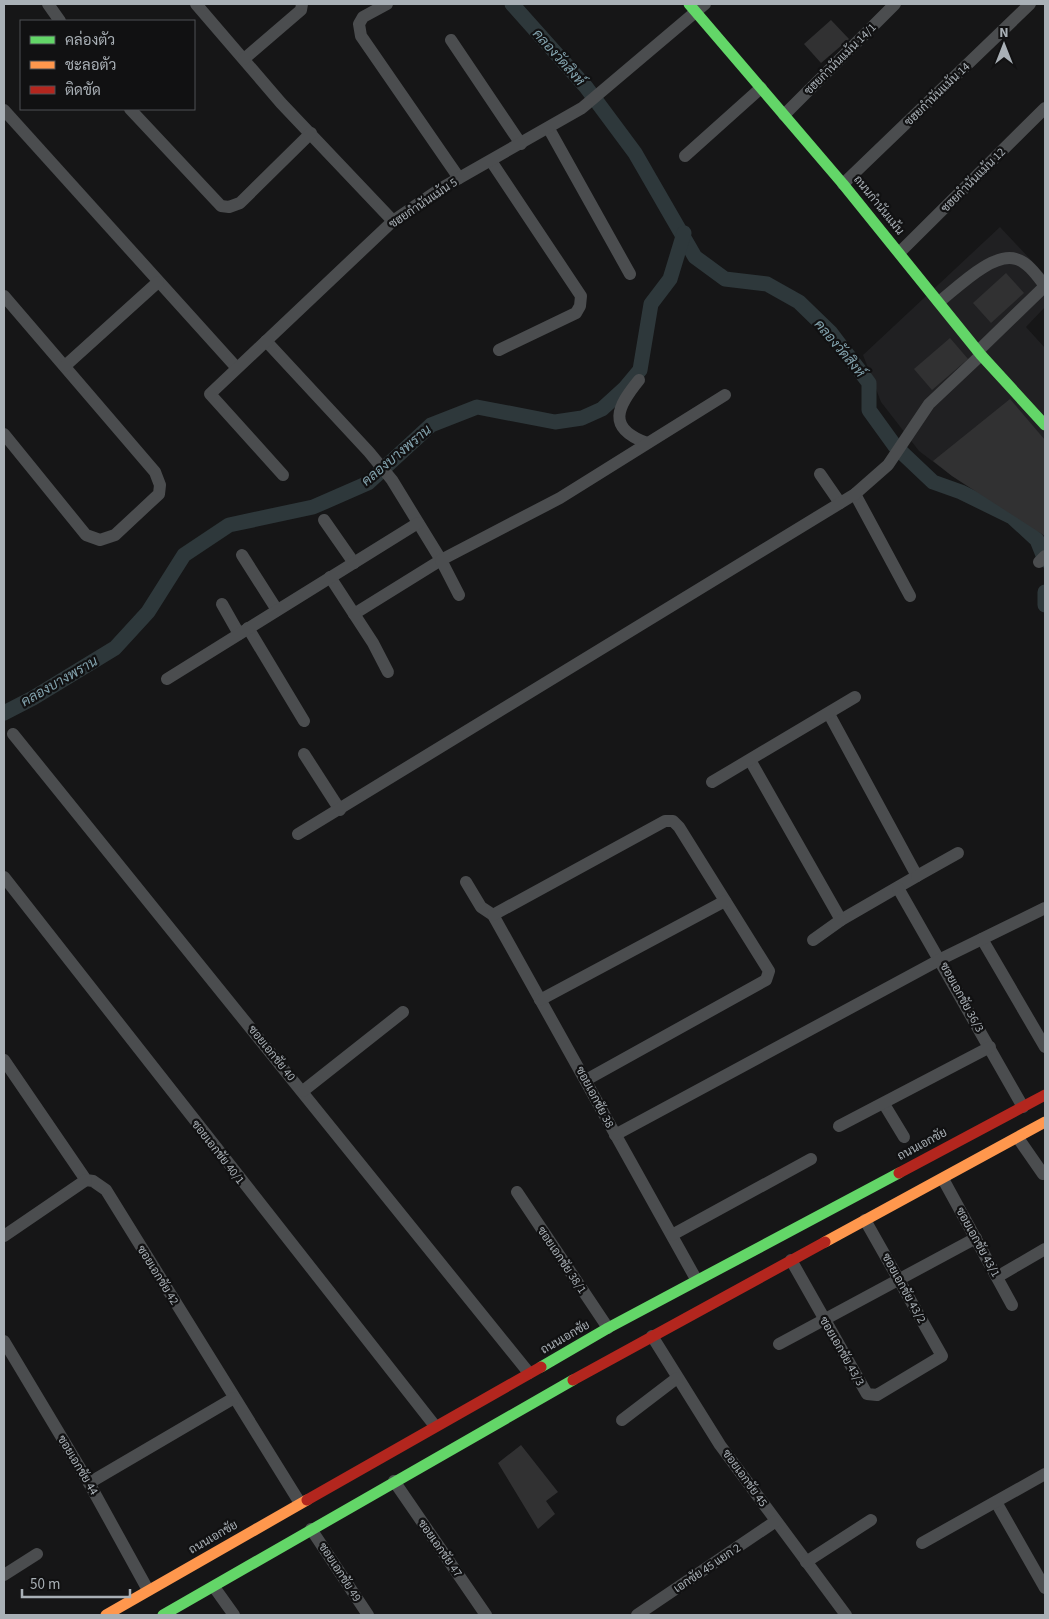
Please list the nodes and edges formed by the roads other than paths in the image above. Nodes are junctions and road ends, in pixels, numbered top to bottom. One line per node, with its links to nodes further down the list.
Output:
1 (48, 4): 8 (street)
2 (196, 4): 10 (street)
3 (302, 4): 10 (street)
4 (387, 4): 21 (street)
5 (895, 4): 15 (street, ซฮยกำนันแม้น 14/1)
6 (1030, 4): 22 (street, ซฮยกำนันแม้น 14)
7 (697, 7): 11 (main road, ถนนกำนันแม้น); 16 (street, ซฮยกำนันแม้น 5)
8 (59, 20)
9 (451, 40): 18 (street)
10 (244, 59): 17 (street)
11 (761, 88): 15 (main road, ถนนกำนันแม้น); 19 (street)
12 (1045, 108): 24 (street, ซฮยกำนันแม้น 12)
13 (4, 110): 26 (street)
14 (131, 110): 17 (street)
15 (784, 115): 22 (main road, ถนนกำนันแม้น)
16 (549, 128): 18 (street, ซฮยกำนันแม้น 5); 25 (street)
17 (311, 133): 23 (street)
18 (521, 144): 20 (street, ซฮยกำนันแม้น 5)
19 (685, 156)
20 (491, 161): 21 (street, ซฮยกำนันแม้น 5); 31 (street)
21 (460, 178): 23 (street, ซฮยกำนันแม้น 5)
22 (844, 184): 24 (main road, ถนนกำนันแม้น)
23 (394, 221): 30 (street, ซฮยกำนันแม้น 5)
24 (900, 252): 29 (main road, ถนนกำนันแม้น)
25 (630, 274)
26 (158, 282): 33 (street); 34 (street)
27 (1045, 286): 29 (street); 32 (street)
28 (4, 296): 33 (street)
29 (939, 302): 32 (main road, ถนนกำนันแม้น)
30 (266, 341): 34 (street, ซฮยกำนันแม้น 5); 45 (street)
31 (499, 350)
32 (979, 353): 37 (main road, ถนนกำนันแม้น); 42 (street)
33 (65, 366): 38 (street)
34 (236, 367): 41 (street, ซฮยกำนันแม้น 5)
35 (639, 380): 39 (street)
36 (725, 394): 39 (street)
37 (1045, 425)
38 (4, 434)
39 (647, 443): 47 (street)
40 (820, 474): 43 (street)
41 (283, 475)
42 (855, 494): 43 (street); 51 (street)
43 (840, 503): 65 (street)
44 (324, 520): 48 (street)
45 (418, 523): 47 (street); 48 (street)
46 (242, 555): 53 (street)
47 (441, 560): 50 (street); 54 (street)
48 (354, 562): 49 (street)
49 (330, 577): 53 (street); 54 (street)
50 (459, 595)
51 (910, 596)
52 (222, 604): 55 (street)
53 (277, 610): 55 (street)
54 (354, 614): 56 (street)
55 (243, 631): 57 (street); 60 (street)
56 (388, 672)
57 (167, 679)
58 (855, 697): 59 (street)
59 (829, 714): 63 (street); 68 (street)
60 (304, 721)
61 (13, 734): 85 (street, ซอยเอกชัย 40)
62 (304, 754): 65 (street)
63 (750, 760): 64 (street); 75 (street)
64 (712, 782)
65 (340, 810): 66 (street)
66 (298, 834)
67 (958, 853): 68 (street)
68 (917, 876): 71 (street)
69 (4, 877): 120 (street, ซอยเอกชัย 40/1)
70 (466, 882): 74 (street, ซอยเอกชัย 38)
71 (898, 888): 75 (street); 78 (street, ซอยเอกชัย 36/3)
72 (725, 901): 74 (street); 79 (street); 84 (street)
73 (1045, 908): 76 (street)
74 (493, 915): 79 (street, ซอยเอกชัย 38)
75 (841, 920): 77 (street)
76 (982, 939): 78 (street); 82 (street)
77 (813, 940)
78 (941, 959): 81 (street, ซอยเอกชัย 36/3); 91 (street)
79 (540, 1000): 84 (street, ซอยเอกชัย 38)
80 (403, 1012): 85 (street)
81 (990, 1047): 87 (street); 88 (street, ซอยเอกชัย 36/3)
82 (1045, 1047)
83 (4, 1060): 96 (street, ซอยเอกชัย 42)
84 (586, 1080): 91 (street, ซอยเอกชัย 38)
85 (303, 1091): 116 (street, ซอยเอกชัย 40)
86 (1045, 1095): 88 (main road, ถนนเอกชัย)
87 (884, 1104): 90 (street); 92 (street)
88 (1023, 1107): 99 (main road, ถนนเอกชัย)
89 (1045, 1122): 93 (main road, ถนนเอกชัย)
90 (838, 1126)
91 (615, 1135): 101 (street, ซอยเอกชัย 38)
92 (904, 1137)
93 (1018, 1138): 95 (street); 97 (main road, ถนนเอกชัย)
94 (811, 1160): 101 (street)
95 (1043, 1174)
96 (86, 1180): 102 (street); 118 (street, ซอยเอกชัย 42)
97 (943, 1180): 99 (main road, ถนนเอกชัย); 103 (street, ซอยเอกชัย 43/1)
98 (517, 1192): 111 (street, ซอยเอกชัย 38/1)
99 (885, 1195): 100 (main road, ถนนเอกชัย); 107 (main road, ถนนเอกชัย)
100 (865, 1220): 105 (main road, ถนนเอกชัย); 108 (street, ซอยเอกชัย 43/2)
101 (672, 1235): 107 (street, ซอยเอกชัย 38)
102 (4, 1236)
103 (976, 1238): 106 (street, ซอยเอกชัย 43/1); 108 (street)
104 (1045, 1250): 106 (street)
105 (790, 1260): 110 (street, ซอยเอกชัย 43/3); 112 (main road, ถนนเอกชัย)
106 (997, 1277): 109 (street, ซอยเอกชัย 43/1)
107 (696, 1279): 111 (main road, ถนนเอกชัย)
108 (899, 1279): 110 (street); 115 (street, ซอยเอกชัย 43/2)
109 (1012, 1305)
110 (825, 1320): 114 (street); 115 (street, ซอยเอกชัย 43/3)
111 (608, 1328): 116 (main road, ถนนเอกชัย)
112 (652, 1336): 117 (street, ซอยเอกชัย 45); 122 (main road, ถนนเอกชัย)
113 (4, 1341): 123 (street, ซอยเอกชัย 44)
114 (779, 1344)
115 (942, 1356)
116 (529, 1373): 120 (main road, ถนนเอกชัย)
117 (677, 1378): 119 (street); 127 (street, ซอยเอกชัย 45)
118 (234, 1398): 123 (street); 125 (street, ซอยเอกชัย 42)
119 (622, 1420)
120 (434, 1426): 125 (main road, ถนนเอกชัย)
121 (1045, 1474): 124 (street)
122 (394, 1481): 128 (main road, ถนนเอกชัย); 139 (street, ซอยเอกชัย 47)
123 (89, 1483): 135 (street, ซอยเอกชัย 44)
124 (996, 1502): 129 (street); 134 (street)
125 (300, 1503): 135 (main road, ถนนเอกชัย)
126 (871, 1520): 131 (street)
127 (776, 1522): 131 (street, ซอยเอกชัย 45); 140 (street, เอกชัย 45 แยก 2)
128 (312, 1529): 133 (main road, ถนนเอกชัย); 138 (street, ซอยเอกชัย 49)
129 (922, 1543)
130 (37, 1554): 132 (street)
131 (806, 1562): 141 (street, ซอยเอกชัย 45)
132 (4, 1574)
133 (214, 1586): 135 (main road, ถนนเอกชัย); 137 (street)
134 (1045, 1588)
135 (157, 1605): 136 (main road, ถนนเอกชัย)
136 (106, 1615)
137 (234, 1615)
138 (368, 1615)
139 (486, 1615)
140 (637, 1615)
141 (846, 1615)

